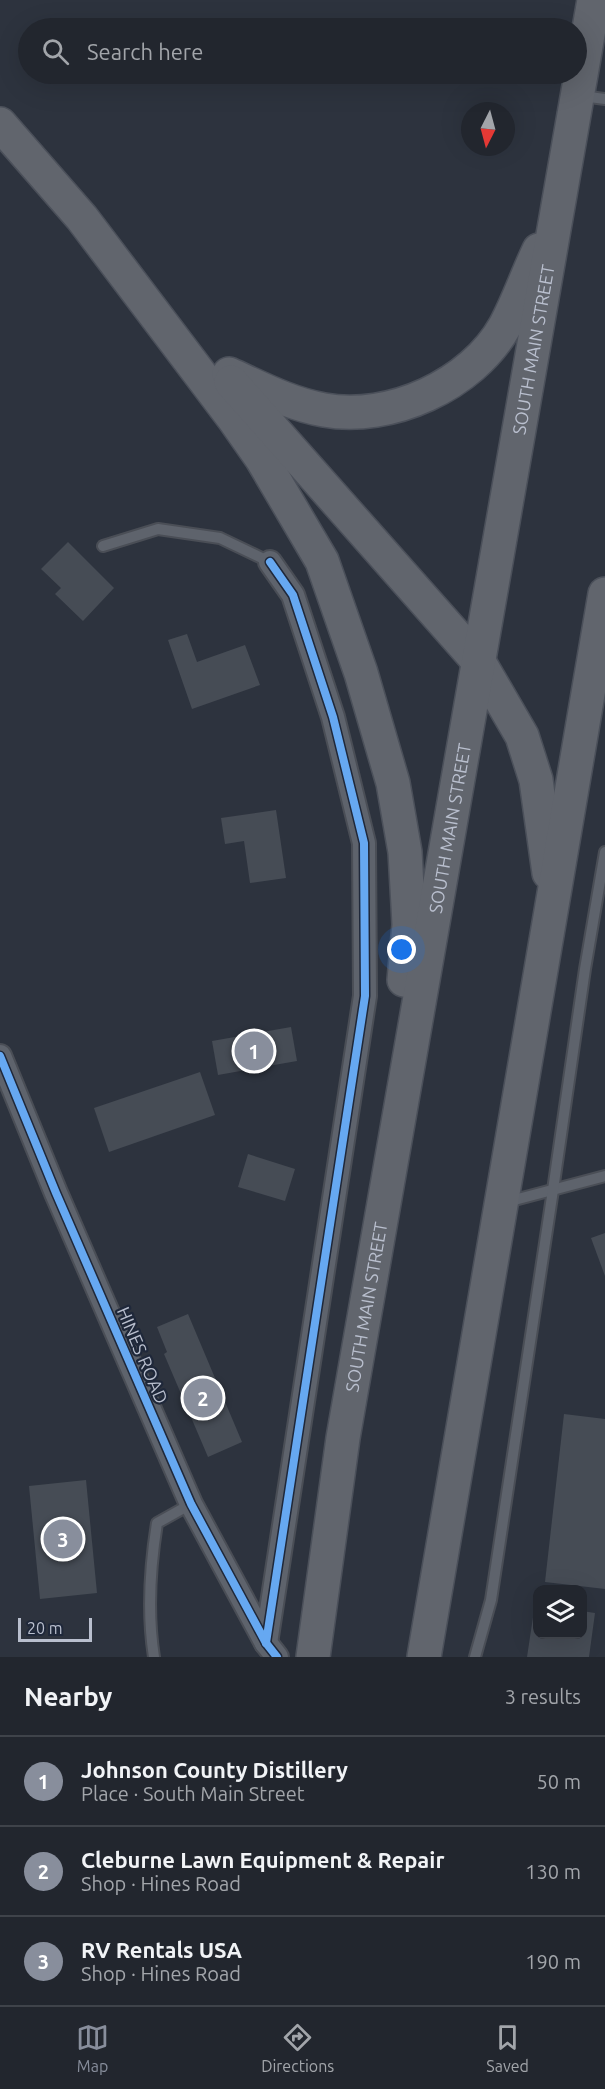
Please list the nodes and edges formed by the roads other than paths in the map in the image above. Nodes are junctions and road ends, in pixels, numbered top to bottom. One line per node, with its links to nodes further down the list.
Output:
1 (594, 0): 2 (main road, SOUTH MAIN STREET)
2 (591, 98): 4 (main road, SOUTH MAIN STREET)
3 (0, 124): 5 (main road)
4 (558, 208): 6 (main road); 10 (main road, SOUTH MAIN STREET)
5 (82, 218): 6 (main road); 14 (main road)
6 (219, 370): 10 (main road)
7 (103, 546): 8 (lane)
8 (270, 562): 19 (street)
9 (605, 594): 12 (main road)
10 (479, 662): 12 (main road); 14 (main road, SOUTH MAIN STREET)
11 (605, 852): 16 (lane)
12 (554, 904): 17 (main road)
13 (0, 1056): 18 (street, HINES ROAD)
14 (409, 1060): 21 (main road, SOUTH MAIN STREET)
15 (605, 1176): 16 (lane)
16 (554, 1190): 17 (lane); 23 (lane)
17 (501, 1204): 22 (main road)
18 (191, 1504): 19 (street, HINES ROAD); 20 (lane)
19 (271, 1650)
20 (154, 1657)
21 (313, 1657)
22 (424, 1657)
23 (475, 1657)

